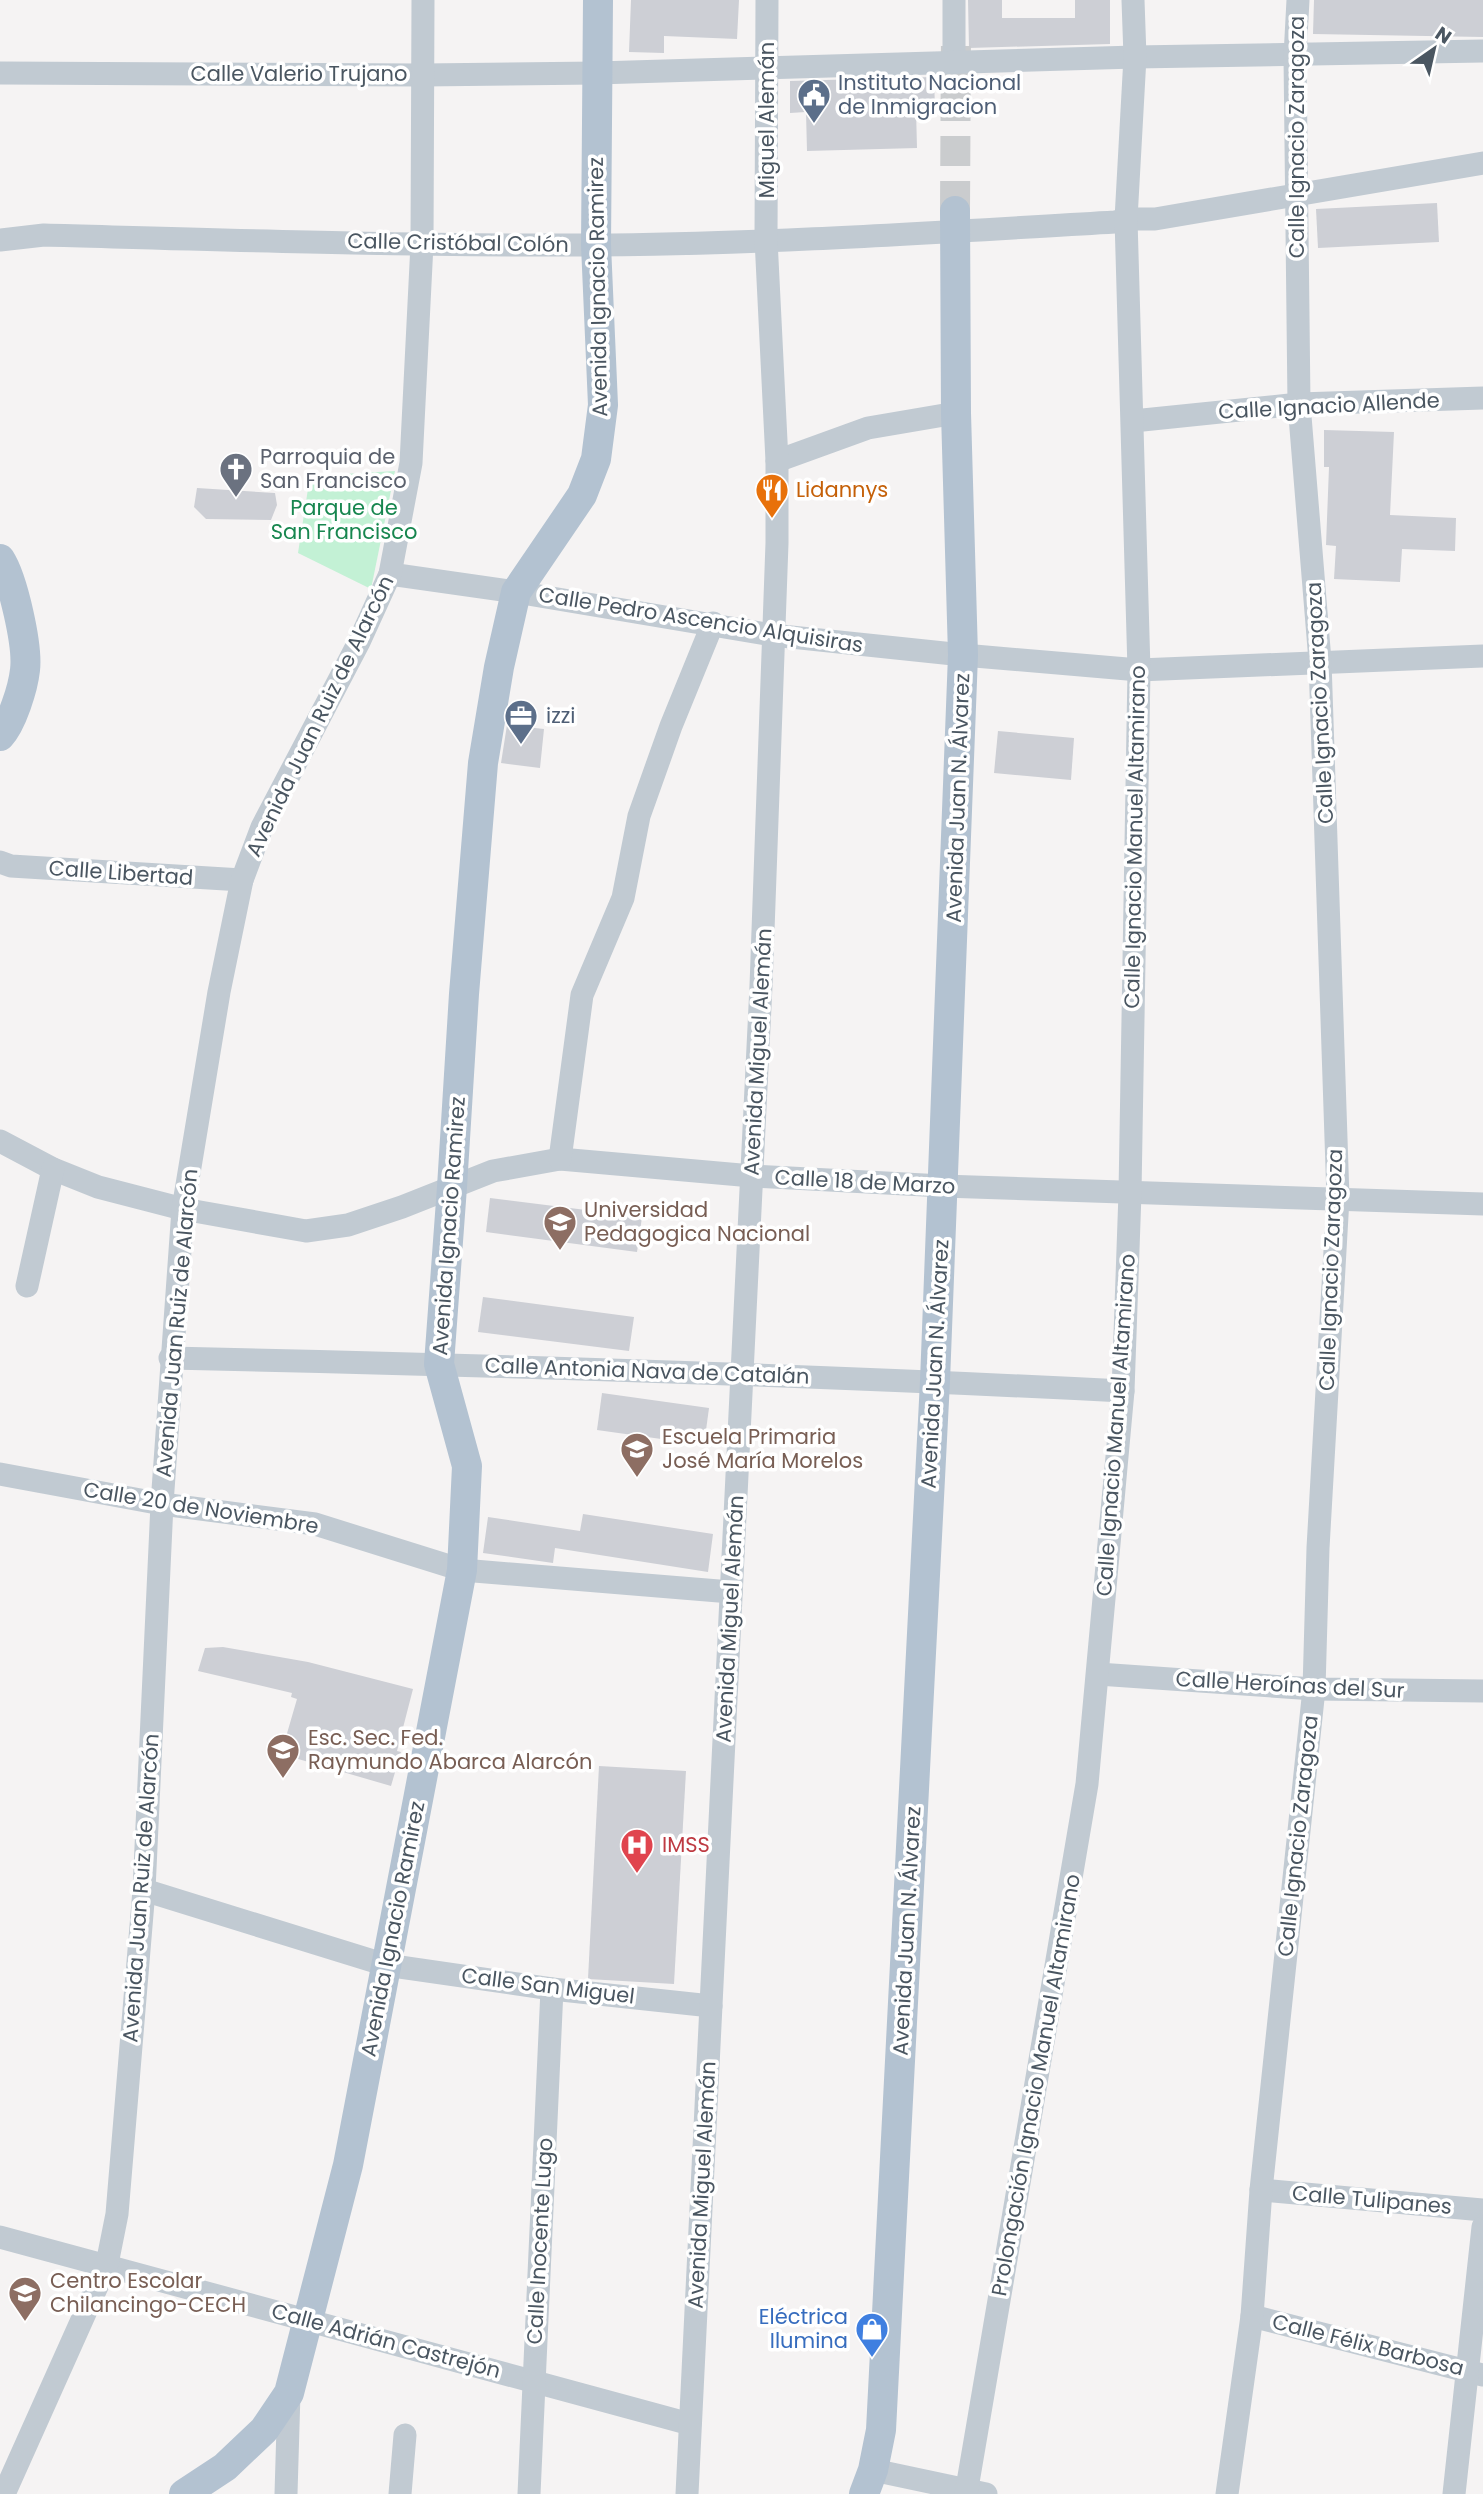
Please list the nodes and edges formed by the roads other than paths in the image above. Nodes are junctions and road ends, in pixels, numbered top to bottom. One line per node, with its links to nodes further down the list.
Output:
1 (423, 0): 14 (street, Avenida Juan Ruiz de Alarcón)
2 (597, 0): 13 (main road, Avenida Ignacio Ramirez)
3 (767, 0): 11 (street, Miguel Alemán)
4 (954, 0): 10 (street)
5 (1133, 0): 9 (street, Calle Ignacio Manuel Altamirano)
6 (1298, 0): 8 (street, Calle Ignacio Zaragoza)
7 (1483, 51): 8 (street, Calle Valerio Trujano)
8 (1295, 56): 9 (street, Calle Valerio Trujano); 16 (street, Calle Ignacio Zaragoza)
9 (1135, 57): 10 (street, Calle Valerio Trujano); 17 (street, Calle Ignacio Manuel Altamirano)
10 (954, 63): 11 (street, Calle Valerio Trujano)
11 (767, 68): 13 (street, Calle Valerio Trujano); 19 (street, Miguel Alemán)
12 (0, 73): 14 (street, Calle Valerio Trujano)
13 (597, 73): 14 (street, Calle Valerio Trujano); 22 (main road, Avenida Ignacio Ramirez)
14 (423, 75): 21 (street, Avenida Juan Ruiz de Alarcón)
15 (1483, 163): 16 (street, Calle Cristóbal Colón)
16 (1296, 194): 17 (street, Calle Cristóbal Colón); 24 (street, Calle Ignacio Zaragoza)
17 (1126, 219): 18 (street, Calle Cristóbal Colón); 26 (street, Calle Ignacio Manuel Altamirano)
18 (955, 221): 19 (street, Calle Cristóbal Colón); 25 (main road, Avenida Juan N. Álvarez)
19 (766, 239): 22 (street, Calle Cristóbal Colón); 27 (street, Avenida Miguel Alemán)
20 (0, 240): 21 (street, Calle Cristóbal Colón)
21 (422, 244): 22 (street, Calle Cristóbal Colón); 29 (street, Avenida Juan Ruiz de Alarcón)
22 (596, 245): 30 (main road, Avenida Ignacio Ramirez)
23 (1483, 398): 24 (street, Calle Ignacio Allende)
24 (1299, 404): 26 (street, Calle Ignacio Allende); 35 (street, Calle Ignacio Zaragoza)
25 (956, 413): 27 (street); 33 (main road, Avenida Juan N. Álvarez)
26 (1133, 421): 36 (street, Calle Ignacio Manuel Altamirano)
27 (777, 461): 32 (street, Avenida Miguel Alemán)
28 (0, 559): 37 (main road)
29 (390, 574): 30 (street, Calle Pedro Ascencio Alquisiras); 39 (street, Avenida Juan Ruiz de Alarcón)
30 (516, 592): 31 (street, Calle Pedro Ascencio Alquisiras); 45 (main road, Avenida Ignacio Ramirez)
31 (713, 623): 32 (street, Calle Pedro Ascencio Alquisiras); 41 (street)
32 (772, 635): 33 (street, Calle Pedro Ascencio Alquisiras); 43 (street, Avenida Miguel Alemán)
33 (963, 655): 36 (street, Calle Pedro Ascencio Alquisiras); 44 (main road, Avenida Juan N. Álvarez)
34 (1483, 656): 35 (street, Calle Pedro Ascencio Alquisiras)
35 (1320, 661): 36 (street, Calle Pedro Ascencio Alquisiras); 47 (street, Calle Ignacio Zaragoza)
36 (1139, 670): 46 (street, Calle Ignacio Manuel Altamirano)
37 (0, 736)
38 (0, 862): 39 (street, Calle Libertad)
39 (242, 880): 49 (street, Avenida Juan Ruiz de Alarcón)
40 (0, 1141): 42 (street, Calle 18 de Marzo)
41 (560, 1159): 43 (street, Calle 18 de Marzo); 45 (street, Calle 18 de Marzo)
42 (53, 1169): 49 (street, Calle 18 de Marzo); 50 (street)
43 (752, 1176): 44 (street, Calle 18 de Marzo); 53 (street, Avenida Miguel Alemán)
44 (943, 1186): 46 (street, Calle 18 de Marzo); 54 (main road, Avenida Juan N. Álvarez)
45 (452, 1188): 49 (street, Calle 18 de Marzo); 52 (main road, Avenida Ignacio Ramirez)
46 (1130, 1193): 47 (street, Calle 18 de Marzo); 55 (street, Calle Ignacio Manuel Altamirano)
47 (1338, 1198): 48 (street, Calle 18 de Marzo); 61 (street, Calle Ignacio Zaragoza)
48 (1483, 1204)
49 (183, 1209): 51 (street, Avenida Juan Ruiz de Alarcón)
50 (27, 1286)
51 (170, 1358): 52 (street, Calle Antonia Nava de Catalán); 57 (street, Avenida Juan Ruiz de Alarcón)
52 (439, 1364): 53 (street, Calle Antonia Nava de Catalán); 58 (main road, Avenida Ignacio Ramirez)
53 (742, 1375): 54 (street, Calle Antonia Nava de Catalán); 59 (street, Avenida Miguel Alemán)
54 (935, 1381): 55 (street, Calle Antonia Nava de Catalán); 79 (main road, Avenida Juan N. Álvarez)
55 (1123, 1391): 60 (street, Calle Ignacio Manuel Altamirano)
56 (0, 1474): 57 (street, Calle 20 de Noviembre)
57 (162, 1504): 58 (street, Calle 20 de Noviembre); 63 (street, Avenida Juan Ruiz de Alarcón)
58 (462, 1570): 59 (street, Calle 20 de Noviembre); 64 (main road, Avenida Ignacio Ramirez)
59 (731, 1592): 66 (street, Avenida Miguel Alemán)
60 (1098, 1674): 61 (street, Calle Heroínas del Sur); 80 (street, Prolongación Ignacio Manuel Altamirano)
61 (1314, 1689): 62 (street, Calle Heroínas del Sur); 67 (street, Calle Ignacio Zaragoza)
62 (1483, 1691)
63 (144, 1890): 64 (street, Calle San Miguel); 71 (street, Avenida Juan Ruiz de Alarcón)
64 (386, 1965): 65 (street, Calle San Miguel); 73 (main road, Avenida Ignacio Ramirez)
65 (552, 1989): 66 (street, Calle San Miguel); 75 (street, Calle Inocente Lugo)
66 (711, 2006): 77 (street, Avenida Miguel Alemán)
67 (1261, 2190): 68 (street, Calle Tulipanes); 72 (street, Calle Ignacio Zaragoza)
68 (1483, 2210)
69 (1483, 2227): 74 (street)
70 (0, 2237): 71 (street, Calle Adrián Castrejón)
71 (107, 2264): 73 (street, Calle Adrián Castrejón); 81 (street, Avenida Juan Ruiz de Alarcón)
72 (1252, 2316): 74 (street, Calle Félix Barbosa); 87 (street, Calle Ignacio Zaragoza)
73 (306, 2319): 75 (street, Calle Adrián Castrejón); 76 (main road, Avenida Ignacio Ramirez)
74 (1476, 2373): 88 (street)
75 (534, 2381): 77 (street, Calle Adrián Castrejón); 85 (street, Calle Inocente Lugo)
76 (289, 2393): 82 (main road, Avenida Ignacio Ramirez); 83 (street)
77 (690, 2424): 86 (street, Avenida Miguel Alemán)
78 (405, 2435): 84 (street)
79 (869, 2482): 80 (street)
80 (973, 2492)
81 (4, 2494)
82 (184, 2494)
83 (286, 2494)
84 (400, 2494)
85 (529, 2494)
86 (687, 2494)
87 (1227, 2494)
88 (1454, 2494)

